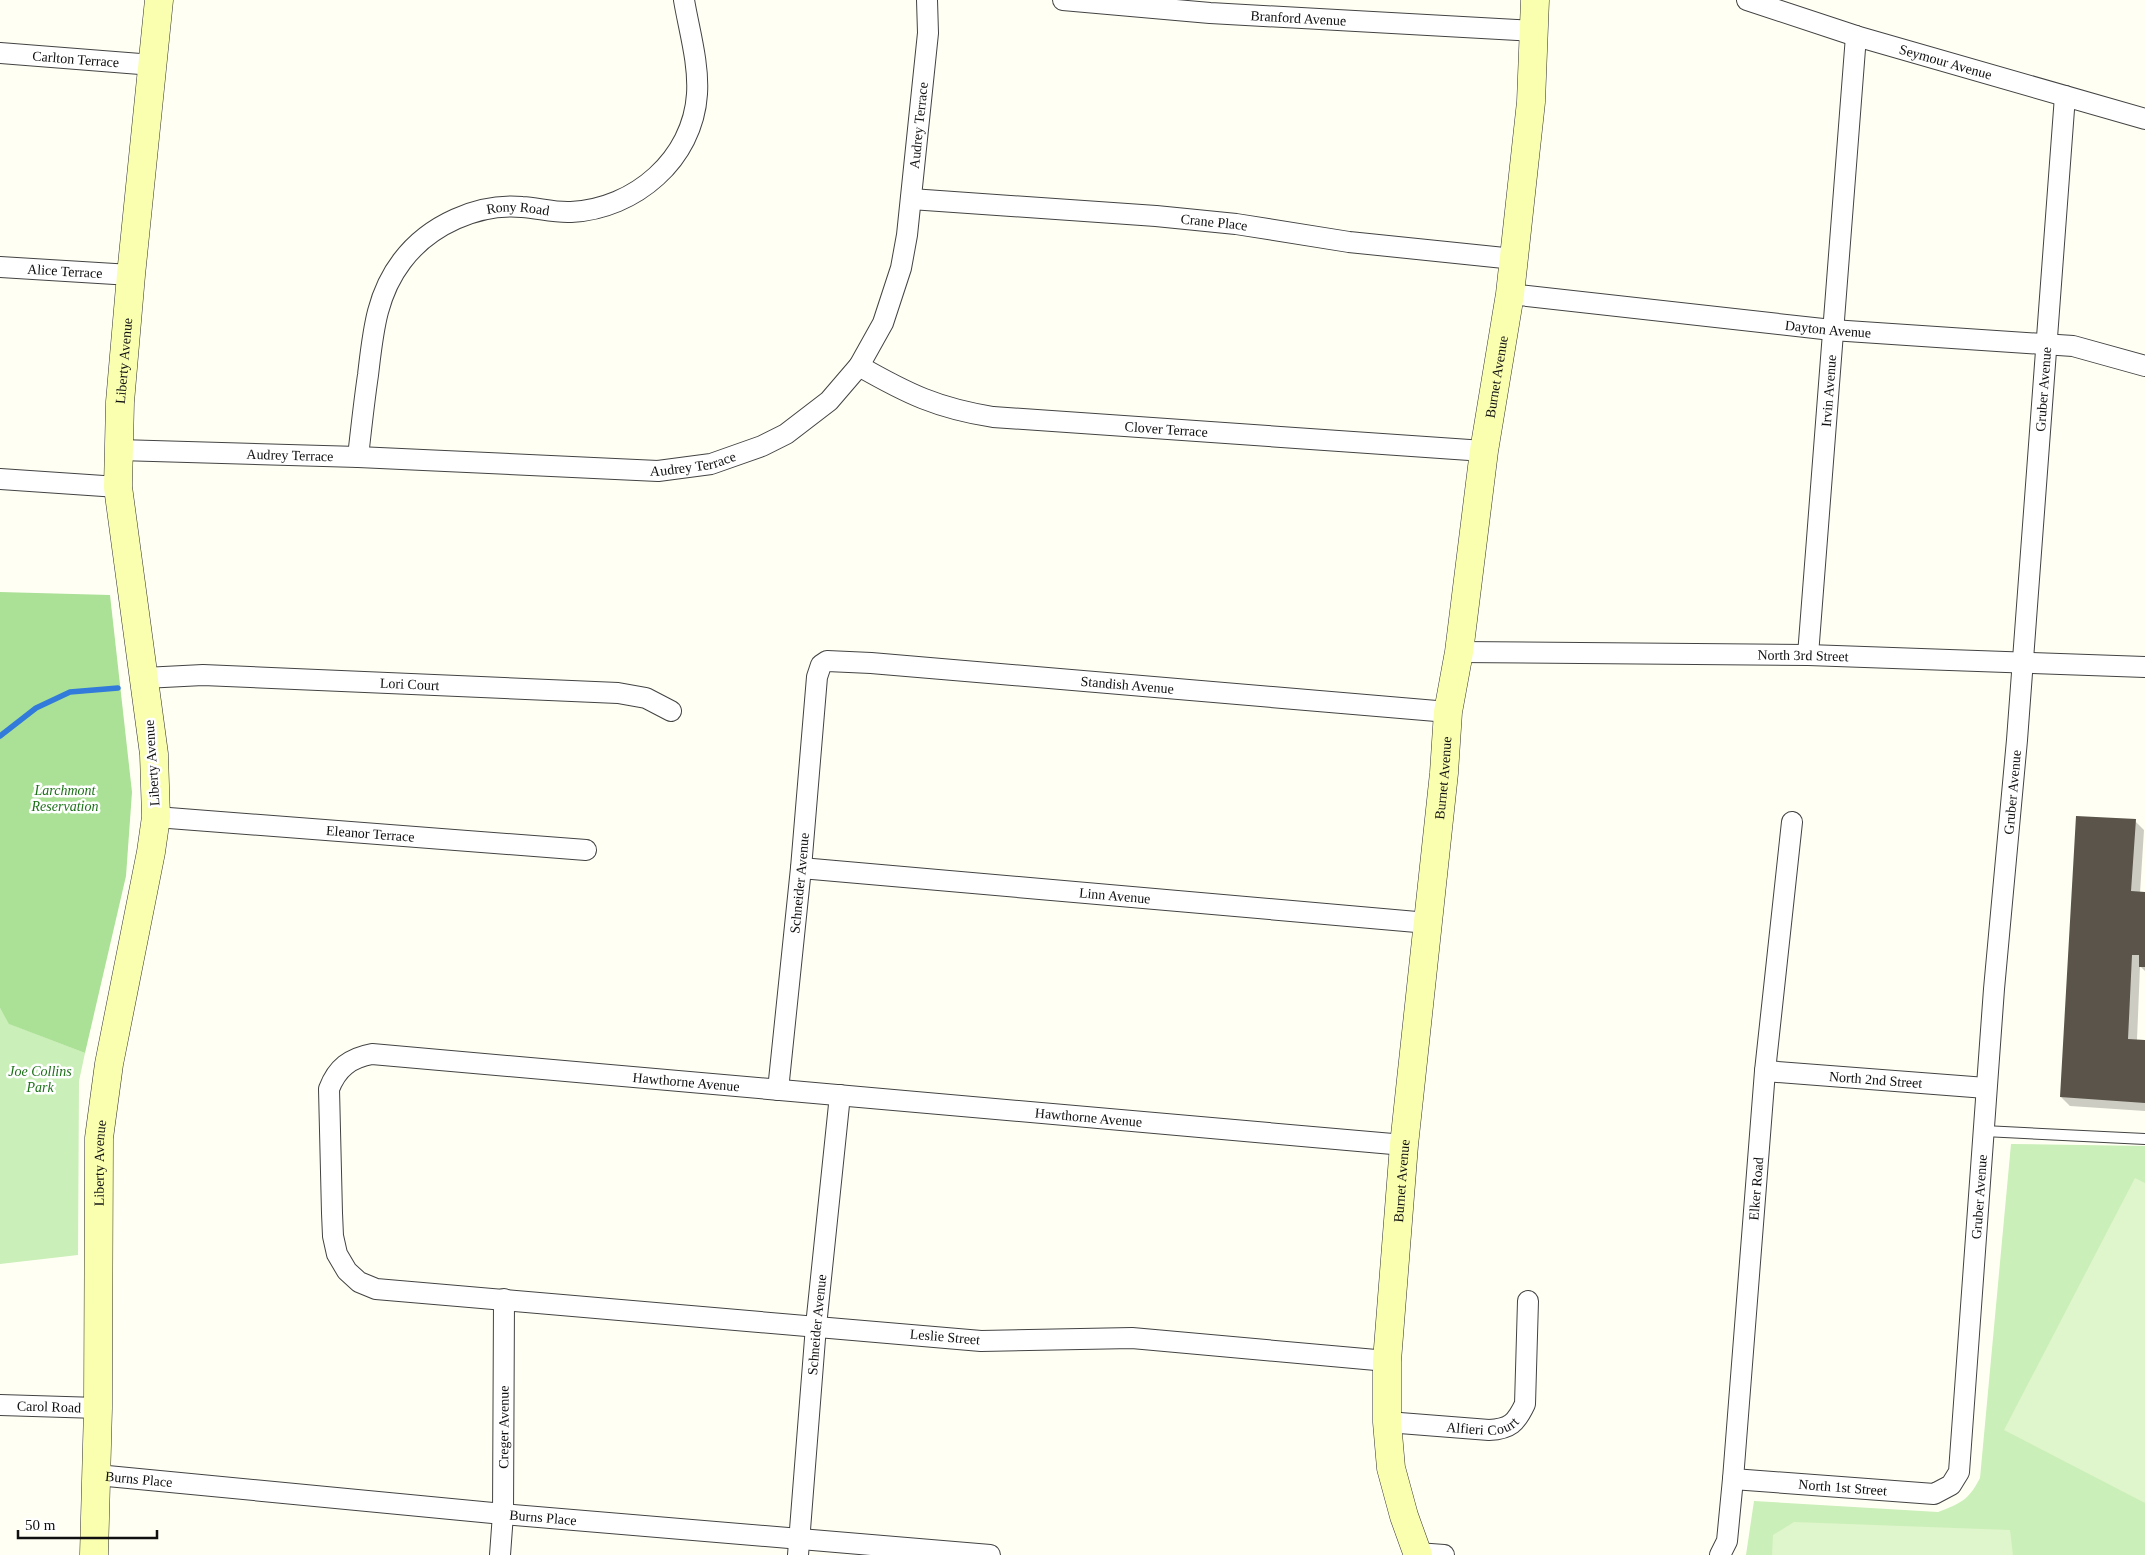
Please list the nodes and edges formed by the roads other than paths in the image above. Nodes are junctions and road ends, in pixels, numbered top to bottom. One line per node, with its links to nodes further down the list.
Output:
1 (159, 0): 10 (street, Liberty Avenue)
2 (684, 0): 24 (street, Rony Road)
3 (926, 0): 13 (street, Audrey Terrace)
4 (1063, 0): 7 (street, Branford Avenue)
5 (1535, 0): 7 (street, Burnet Avenue)
6 (1747, 0): 8 (street, Seymour Avenue)
7 (1534, 31): 14 (street, Burnet Avenue)
8 (1856, 36): 11 (street, Seymour Avenue); 18 (street, Irvin Avenue)
9 (0, 53): 10 (street, Carlton Terrace)
10 (153, 65): 16 (street, Liberty Avenue)
11 (2064, 96): 12 (street, Seymour Avenue); 19 (street, Gruber Avenue)
12 (2145, 119)
13 (911, 199): 14 (street, Crane Place); 20 (street, Audrey Terrace)
14 (1514, 259): 17 (street, Burnet Avenue)
15 (0, 267): 16 (street, Alice Terrace)
16 (131, 275): 22 (street, Liberty Avenue)
17 (1510, 294): 18 (street, Dayton Avenue); 23 (street, Burnet Avenue)
18 (1832, 330): 19 (street, Dayton Avenue); 28 (street, Irvin Avenue)
19 (2047, 345): 21 (street, Dayton Avenue); 29 (street, Gruber Avenue)
20 (860, 366): 23 (street, Clover Terrace); 24 (street, Audrey Terrace)
21 (2145, 366)
22 (119, 450): 24 (street, Audrey Terrace); 26 (street, Liberty Avenue)
23 (1484, 450): 27 (street, Burnet Avenue)
24 (358, 457)
25 (0, 479): 26 (street)
26 (118, 487): 31 (street, Liberty Avenue)
27 (1459, 652): 28 (street, North 3rd Street); 34 (street, Burnet Avenue)
28 (1808, 655): 29 (street, North 3rd Street)
29 (2022, 662): 30 (street, North 3rd Street); 41 (street, Gruber Avenue)
30 (2145, 666)
31 (144, 678): 33 (street, Lori Court); 35 (street, Liberty Avenue)
32 (817, 678): 34 (street, Standish Avenue); 38 (street, Schneider Avenue)
33 (671, 711)
34 (1448, 712): 39 (street, Burnet Avenue)
35 (156, 817): 37 (street, Eleanor Terrace); 52 (street, Liberty Avenue)
36 (1792, 822): 40 (street, Elker Road)
37 (586, 850)
38 (801, 868): 39 (street, Linn Avenue); 42 (street, Schneider Avenue)
39 (1428, 923): 46 (street, Burnet Avenue)
40 (1765, 1071): 41 (street, North 2nd Street); 55 (street, Elker Road)
41 (1986, 1088): 44 (street, Gruber Avenue)
42 (778, 1090): 43 (street, Hawthorne Avenue); 47 (street, Hawthorne Avenue)
43 (840, 1095): 46 (street, Hawthorne Avenue); 49 (street, Schneider Avenue)
44 (1984, 1131): 45 (lane); 56 (street, Gruber Avenue)
45 (2145, 1139)
46 (1404, 1145): 50 (street, Burnet Avenue)
47 (504, 1299): 49 (street, Leslie Street); 57 (street, Creger Avenue)
48 (1528, 1301): 53 (street, Alfieri Court)
49 (816, 1326): 50 (street, Leslie Street); 58 (street, Schneider Avenue)
50 (1387, 1361): 53 (street, Burnet Avenue)
51 (0, 1405): 52 (street, Carol Road)
52 (98, 1408): 54 (street, Liberty Avenue)
53 (1386, 1422): 59 (street, Burnet Avenue)
54 (96, 1475): 57 (street, Burns Place); 60 (street, Liberty Avenue)
55 (1733, 1479): 56 (street, North 1st Street); 64 (street, Elker Road)
56 (1951, 1486)
57 (503, 1514): 58 (street, Burns Place); 61 (street, Creger Avenue)
58 (798, 1547): 62 (street, Burns Place)
59 (1417, 1554): 63 (street)
60 (94, 1555)
61 (500, 1555)
62 (990, 1555)
63 (1444, 1555)
64 (1720, 1555)

